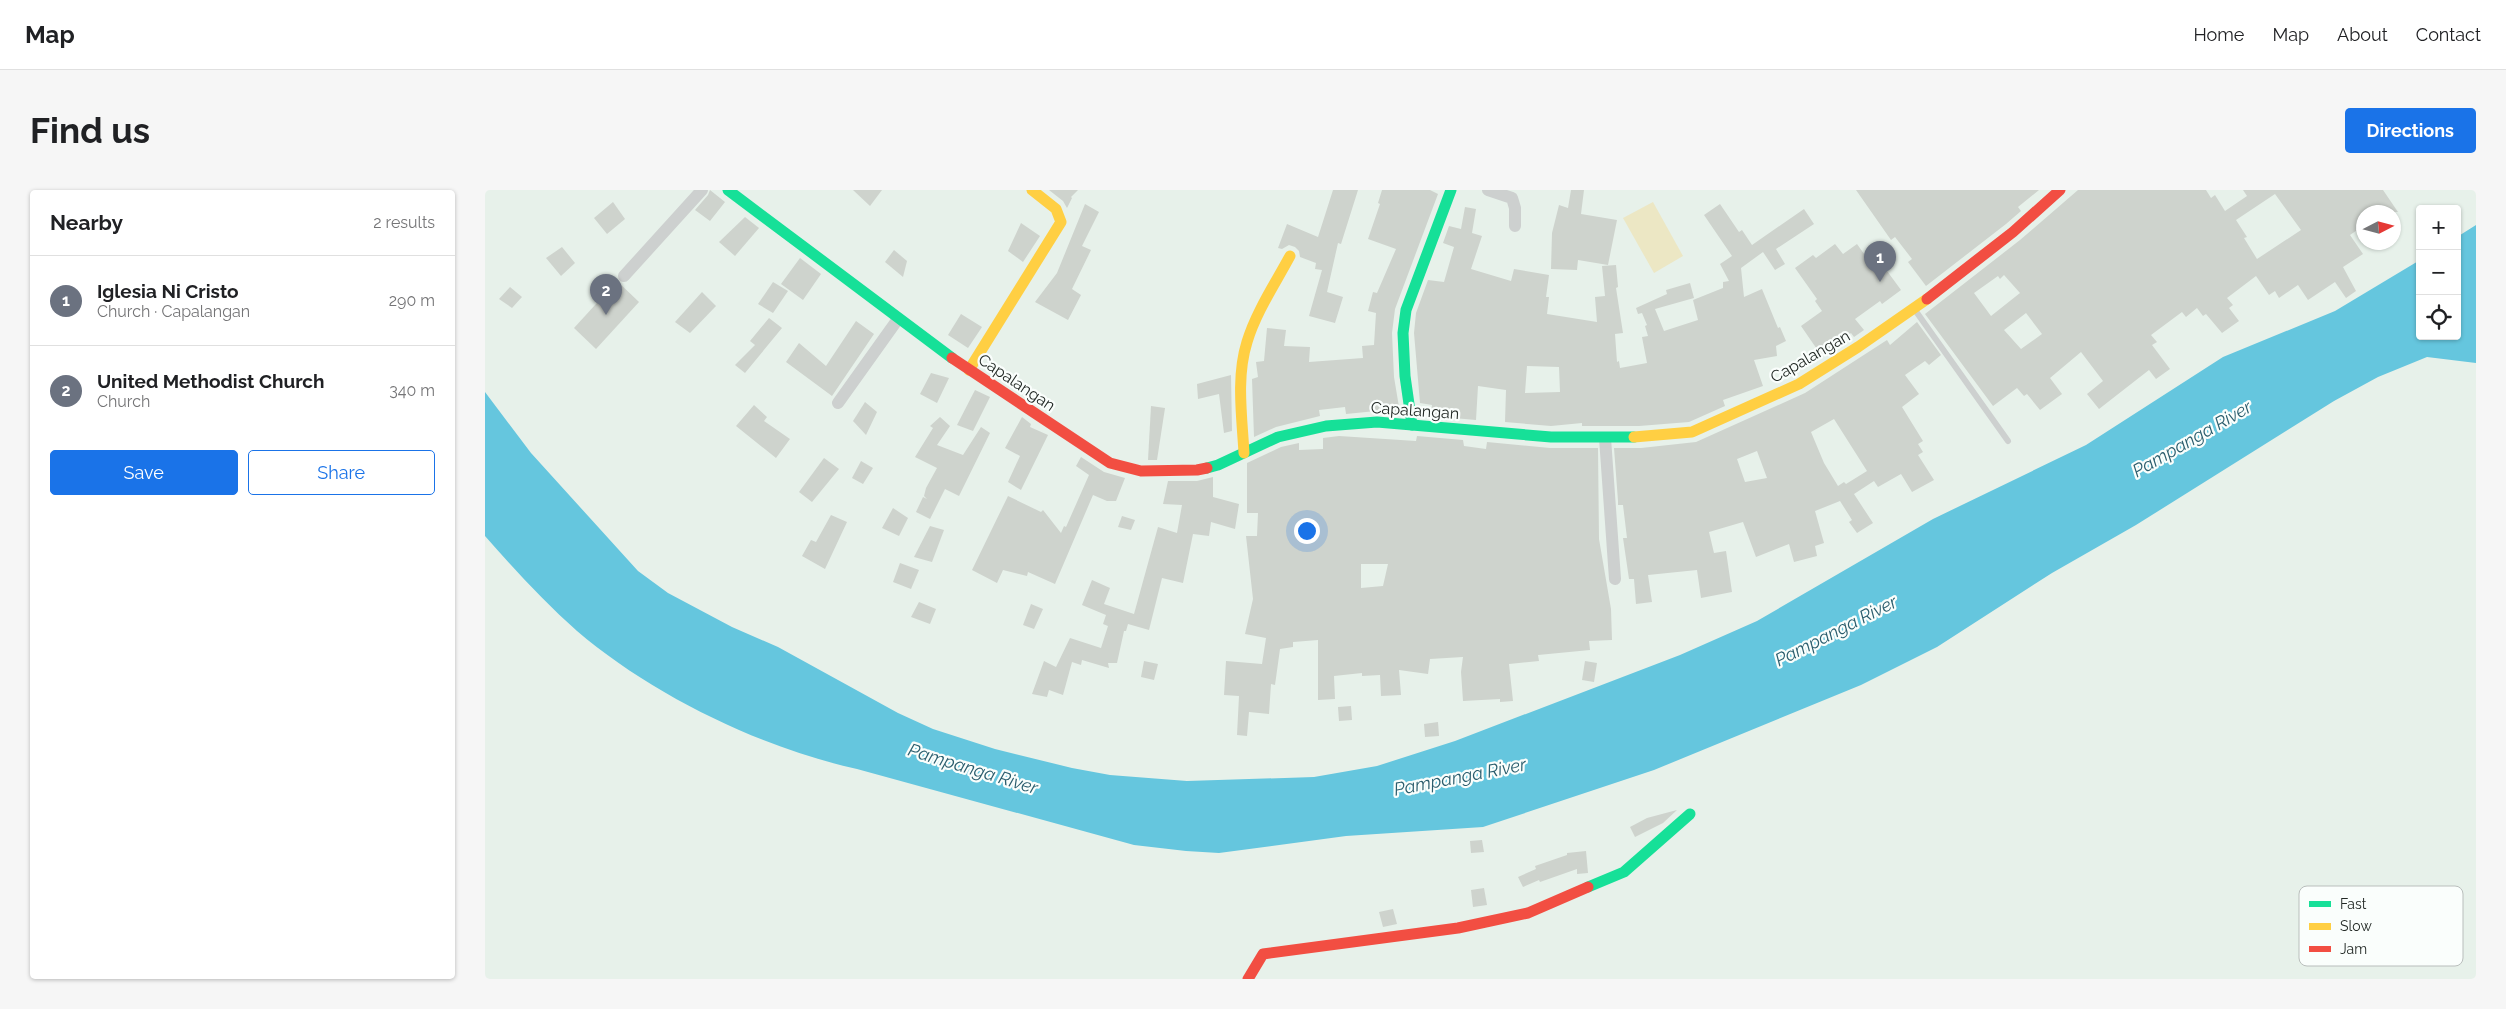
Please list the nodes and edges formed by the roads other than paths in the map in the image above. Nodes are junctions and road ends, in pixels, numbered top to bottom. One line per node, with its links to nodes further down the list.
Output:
1 (703, 190): 9 (street)
2 (728, 190): 11 (street, Capalangan)
3 (1032, 190): 12 (street)
4 (1451, 190): 14 (street)
5 (1488, 190): 7 (street)
6 (2060, 190): 10 (street, Capalangan)
7 (1515, 226)
8 (1290, 256): 17 (street)
9 (624, 276)
10 (1914, 309): 15 (street, Capalangan); 16 (lane)
11 (898, 319): 12 (street, Capalangan); 13 (street)
12 (969, 370): 17 (street, Capalangan)
13 (838, 403)
14 (1412, 425): 15 (street, Capalangan); 17 (street, Capalangan)
15 (1605, 438): 18 (street)
16 (2008, 441)
17 (1244, 453)
18 (1615, 579)
19 (1690, 814): 20 (street)
20 (1248, 979)

